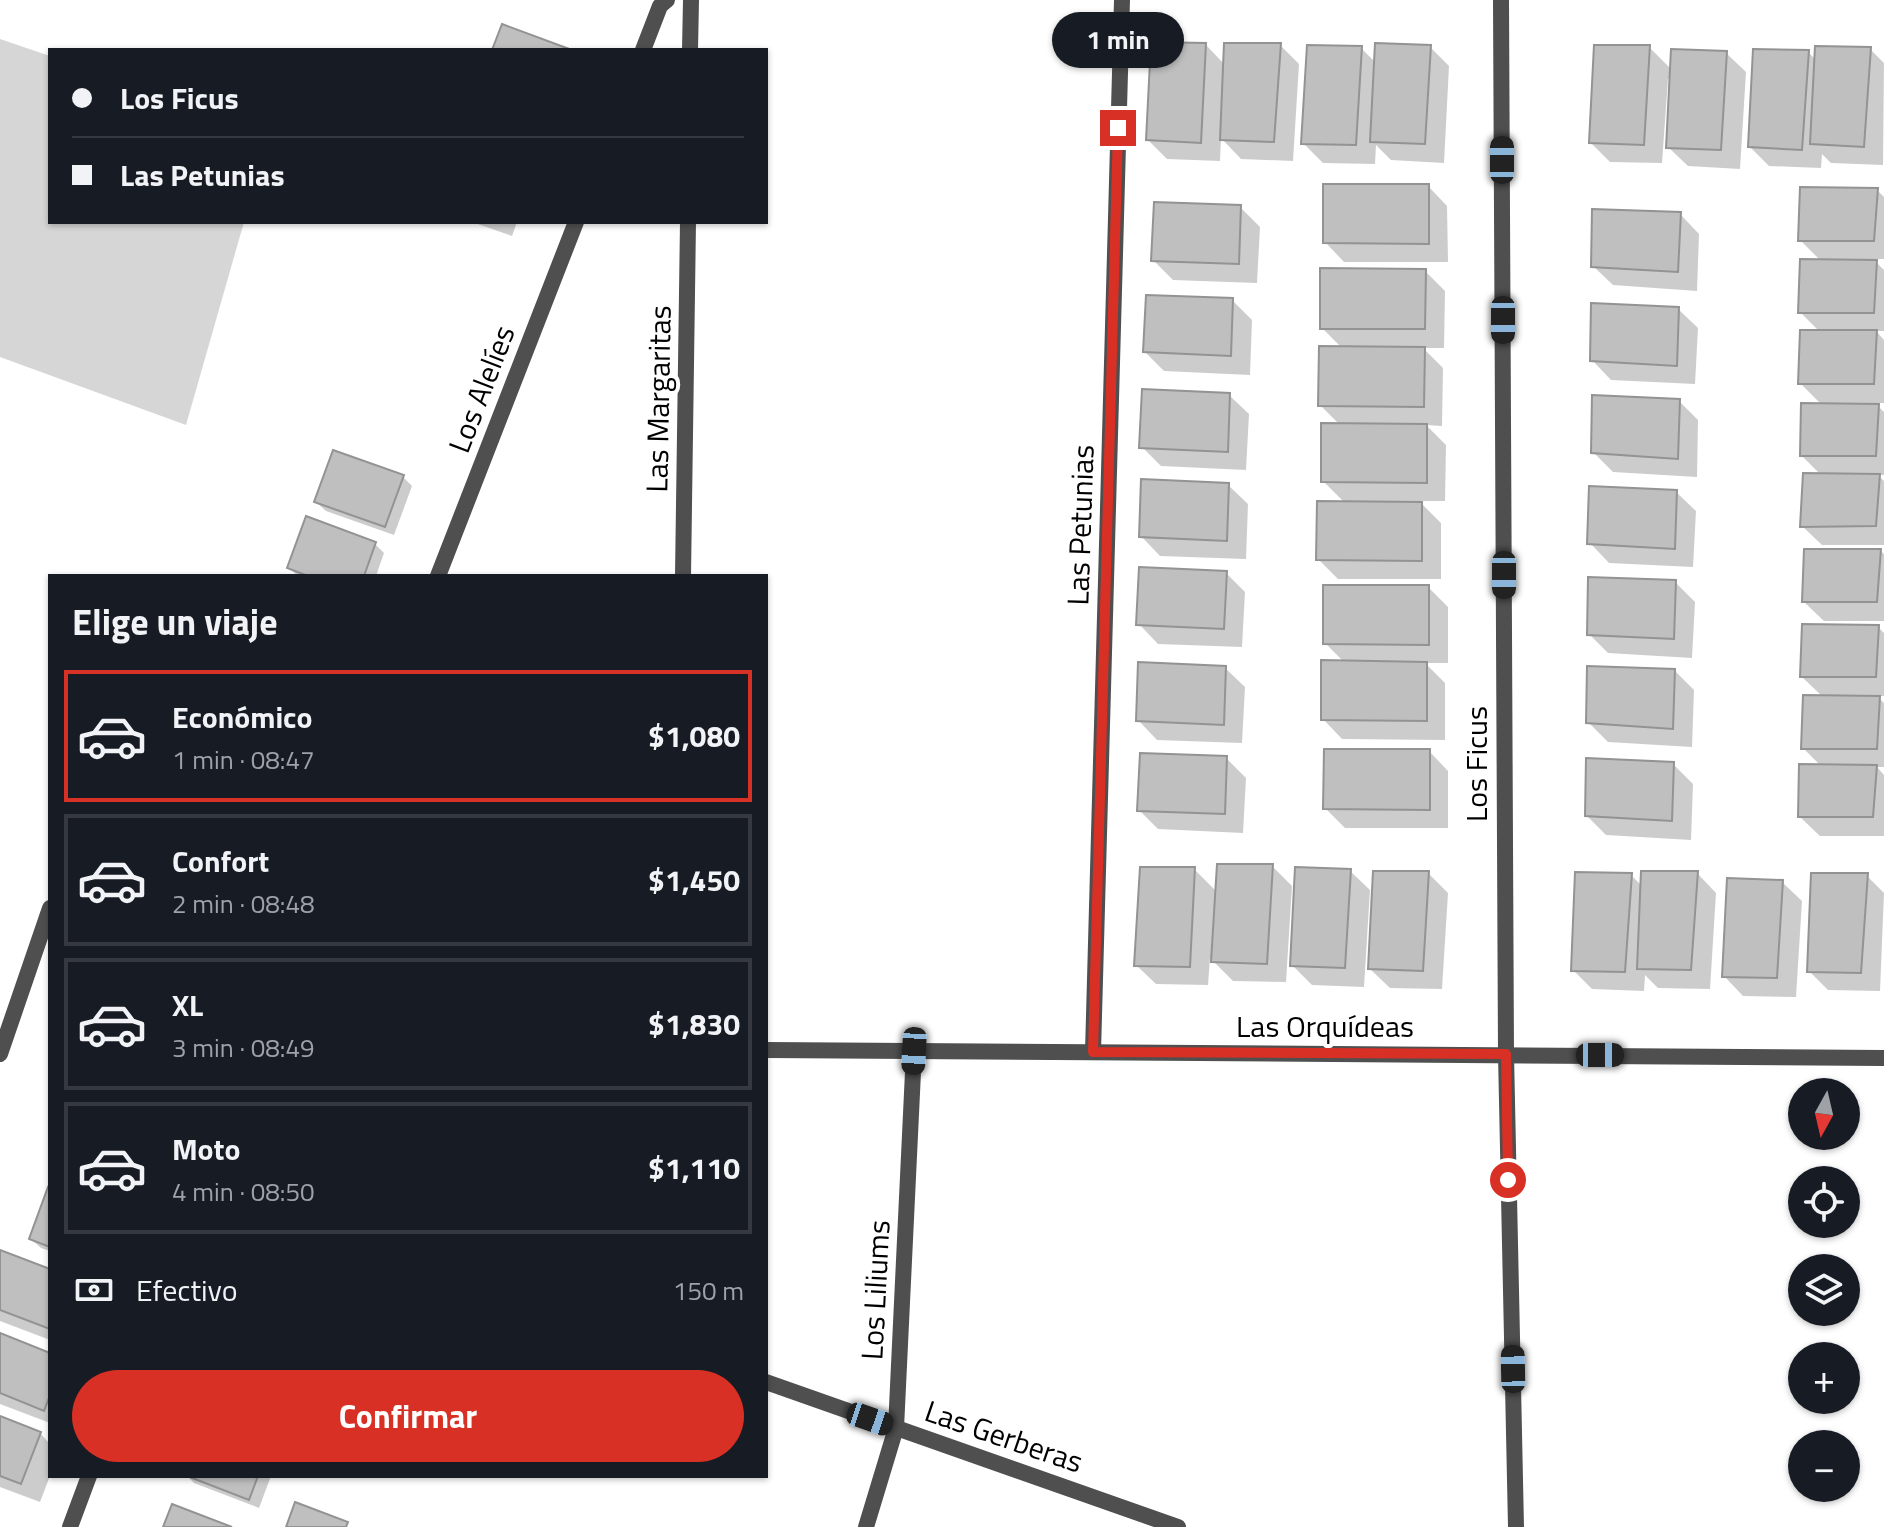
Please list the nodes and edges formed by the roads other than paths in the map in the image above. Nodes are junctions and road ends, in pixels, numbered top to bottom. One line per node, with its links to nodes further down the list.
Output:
1 (667, 0): 5 (street)
2 (691, 0): 6 (street)
3 (1122, 0): 14 (street, Las Petunias)
4 (1501, 0): 16 (street, Los Ficus)
5 (644, 48)
6 (690, 48)
7 (575, 224): 9 (street, Los Alelíes)
8 (688, 224): 10 (street, Las Margaritas)
9 (439, 574)
10 (683, 574)
11 (48, 914): 15 (street)
12 (768, 1050): 13 (street, Las Orquídeas)
13 (914, 1051): 14 (street, Las Orquídeas); 19 (street, Los Liliums)
14 (1093, 1052): 16 (street, Las Orquídeas)
15 (0, 1054)
16 (1506, 1054): 17 (street, Las Orquídeas); 24 (street, Los Ficus)
17 (1884, 1058)
18 (768, 1383): 19 (street, Las Gerberas)
19 (896, 1428): 22 (street, Los Liliums); 23 (street, Las Gerberas)
20 (88, 1478): 21 (street)
21 (70, 1527)
22 (866, 1527)
23 (1178, 1527)
24 (1516, 1527)

